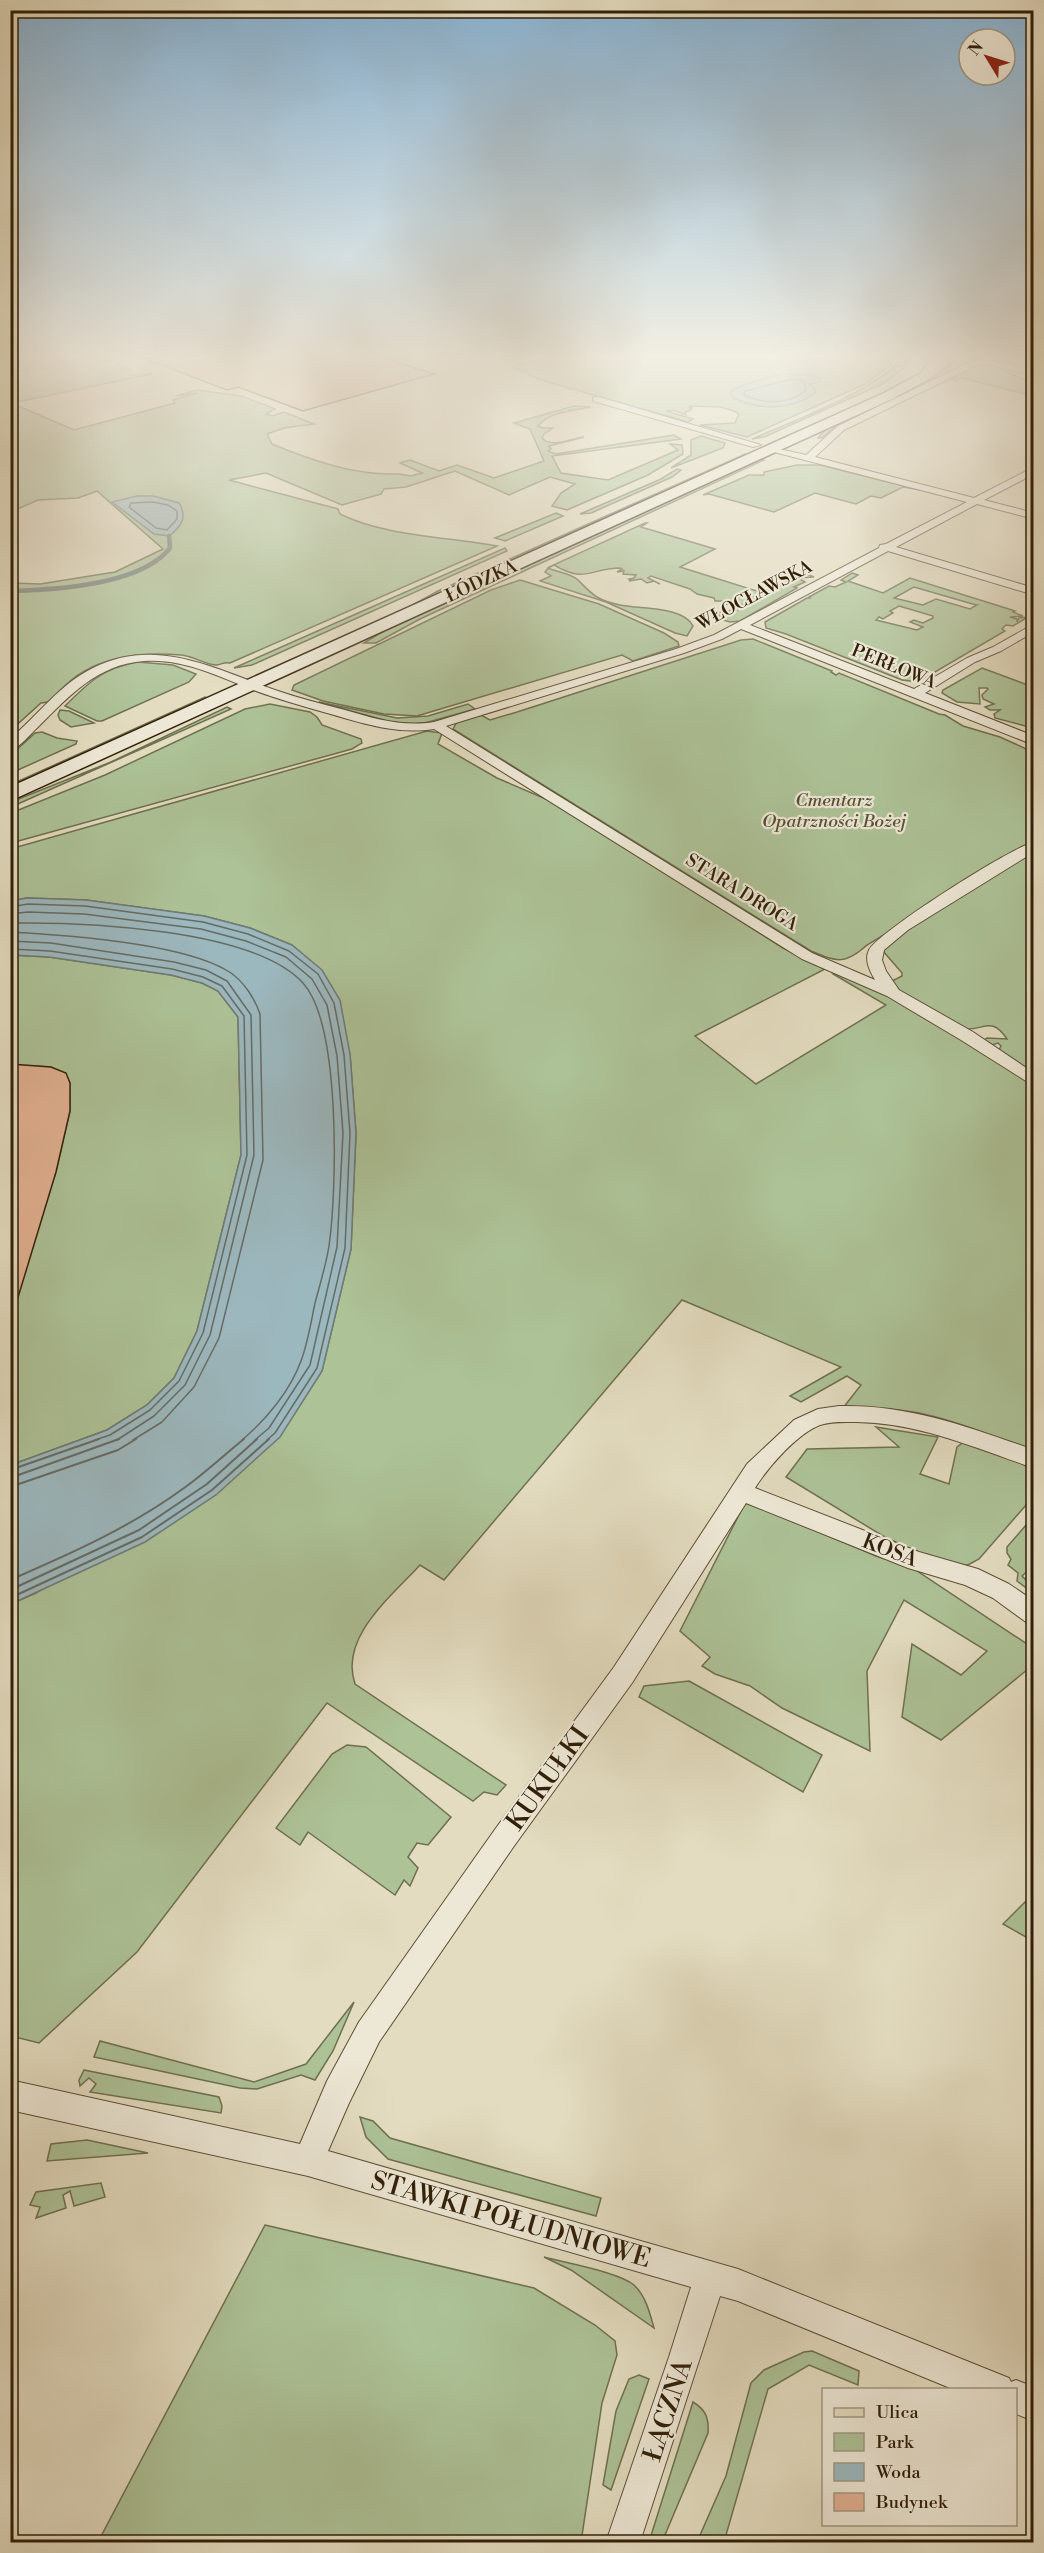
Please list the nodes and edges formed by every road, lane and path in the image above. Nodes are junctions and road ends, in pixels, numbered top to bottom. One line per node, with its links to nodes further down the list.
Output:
1 (691, 474): 11 (main road, ŁÓDZKA)
2 (718, 474): 12 (main road, ŁÓDZKA)
3 (871, 474): 5 (street)
4 (1026, 474): 5 (street, WŁOCŁAWSKA)
5 (974, 500): 6 (street); 7 (street, WŁOCŁAWSKA)
6 (1034, 516)
7 (884, 547): 8 (street); 9 (street, WŁOCŁAWSKA)
8 (1034, 592)
9 (741, 625): 13 (street, PERŁOWA); 14 (street, WŁOCŁAWSKA)
10 (1034, 627): 13 (street)
11 (235, 678): 12 (street, WŁOCŁAWSKA); 16 (street, WŁOCŁAWSKA); 17 (main road, ŁÓDZKA)
12 (253, 685): 14 (street, WŁOCŁAWSKA); 18 (main road, ŁÓDZKA)
13 (915, 694): 15 (street, PERŁOWA)
14 (436, 725): 20 (street, STARA DROGA)
15 (1034, 741)
16 (10, 746)
17 (10, 779)
18 (10, 795)
19 (1034, 846): 20 (street)
20 (893, 993): 21 (street, STARA DROGA)
21 (1034, 1081)
22 (1034, 1458): 23 (street, KUKUŁKI)
23 (741, 1492): 24 (street, KOSA); 26 (street, KUKUŁKI)
24 (1034, 1616)
25 (10, 2095): 26 (street, STAWKI POŁUDNIOWE)
26 (308, 2161): 27 (street, STAWKI POŁUDNIOWE)
27 (710, 2277): 28 (street, STAWKI POŁUDNIOWE); 31 (street, ŁĄCZNA)
28 (992, 2388)
29 (1017, 2397): 30 (street)
30 (1034, 2404)
31 (623, 2542)

